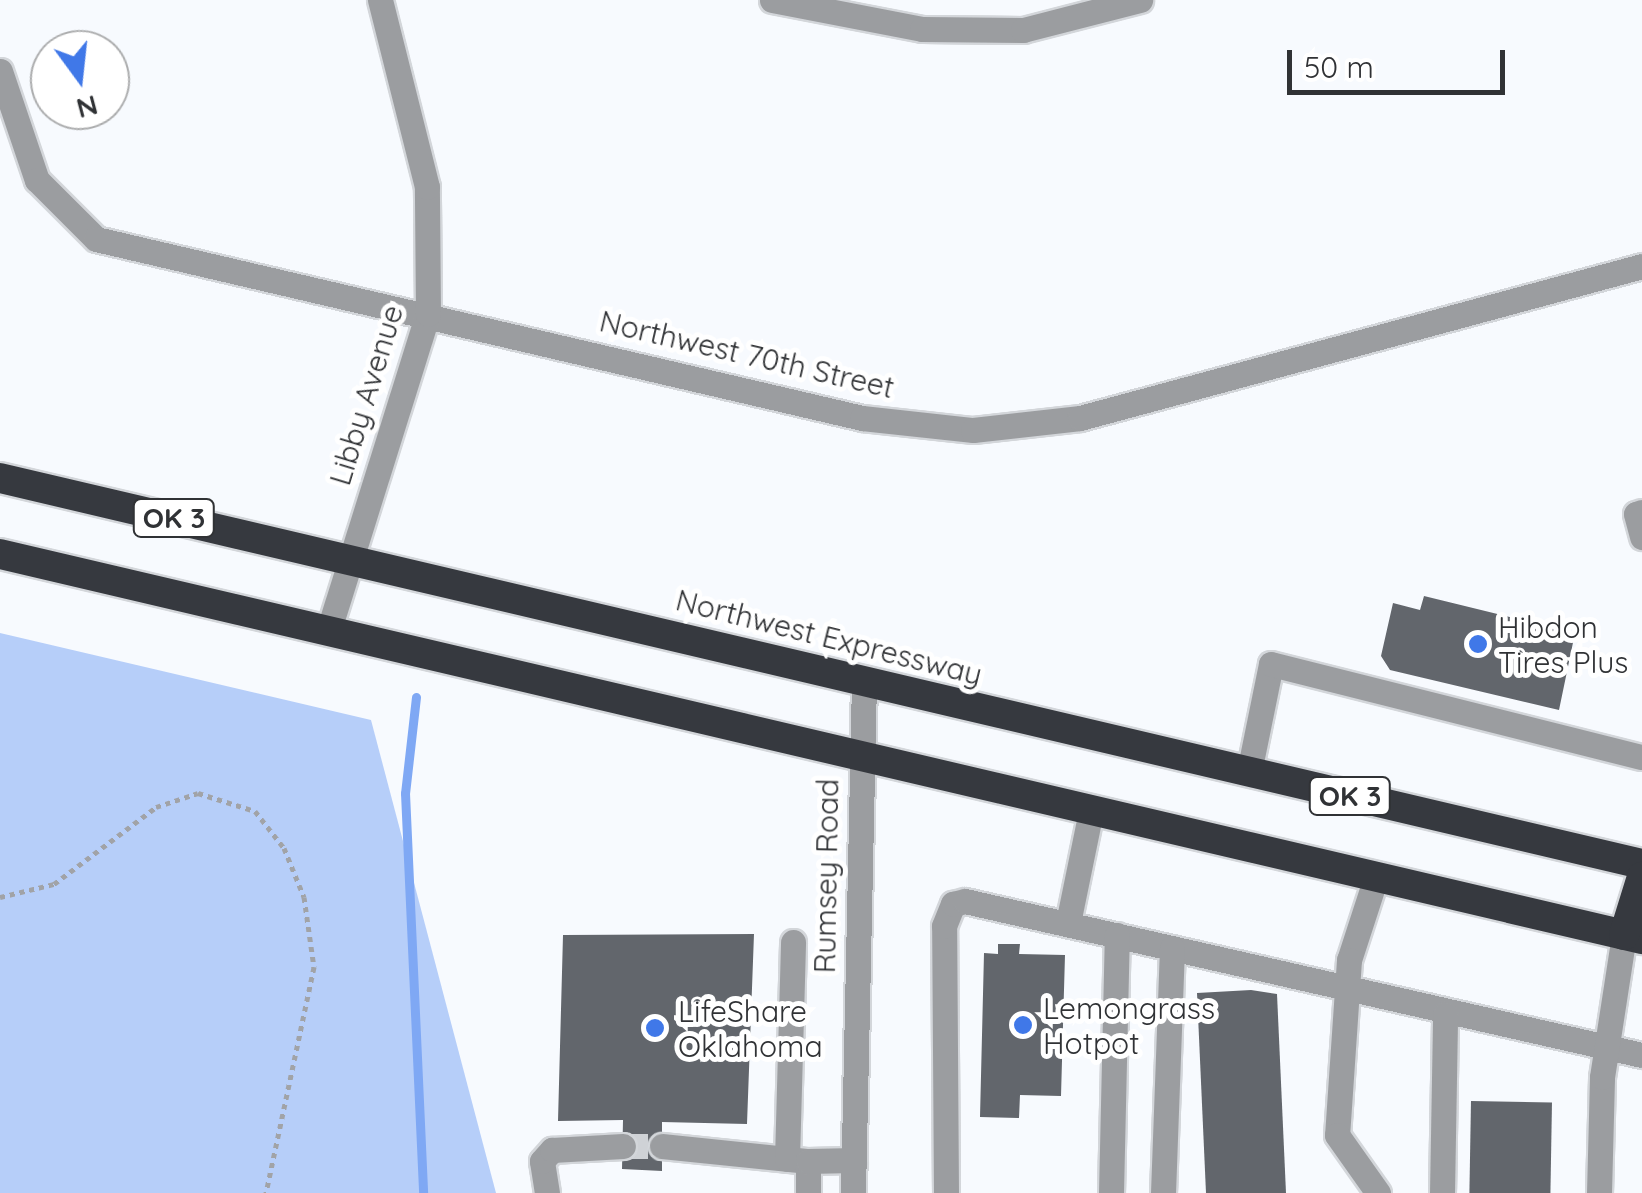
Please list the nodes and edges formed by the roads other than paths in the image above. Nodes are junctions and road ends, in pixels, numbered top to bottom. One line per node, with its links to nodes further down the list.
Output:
1 (380, 0): 6 (street, Libby Avenue)
2 (772, 0): 3 (street)
3 (1126, 2)
4 (0, 71): 6 (street, Northwest 70th Street)
5 (1642, 266): 6 (street, Northwest 70th Street)
6 (428, 314): 11 (street, Libby Avenue)
7 (0, 478): 11 (highway, Northwest Expressway / OK 3)
8 (1642, 512): 9 (street)
9 (1642, 537)
10 (0, 554): 12 (highway, OK 3)
11 (348, 558): 12 (street, Libby Avenue); 13 (highway, Northwest Expressway / OK 3)
12 (329, 629): 15 (highway, OK 3)
13 (864, 680): 15 (street, Rumsey Road); 16 (highway, Northwest Expressway / OK 3)
14 (1642, 757): 16 (street)
15 (861, 758): 17 (highway, OK 3); 33 (street, Rumsey Road)
16 (1249, 772): 18 (highway, Northwest Expressway / OK 3)
17 (1091, 811): 19 (highway, OK 3); 21 (street)
18 (1642, 864)
19 (1376, 877): 23 (highway, OK 3); 26 (street)
20 (1642, 877): 23 (highway)
21 (1068, 924): 22 (street); 37 (street)
22 (1117, 935): 25 (street); 38 (street)
23 (1633, 937): 28 (street)
24 (793, 942): 32 (street)
25 (1172, 948): 26 (street); 39 (street)
26 (1349, 991): 27 (street); 40 (street)
27 (1445, 1014): 28 (street); 41 (street)
28 (1604, 1051): 29 (street); 42 (street)
29 (1642, 1055)
30 (623, 1146): 34 (street)
31 (662, 1146): 32 (street)
32 (798, 1160): 33 (street); 35 (street)
33 (854, 1160): 36 (street, Rumsey Road)
34 (547, 1193)
35 (808, 1193)
36 (853, 1193)
37 (946, 1193)
38 (1111, 1193)
39 (1164, 1193)
40 (1378, 1193)
41 (1442, 1193)
42 (1599, 1193)

